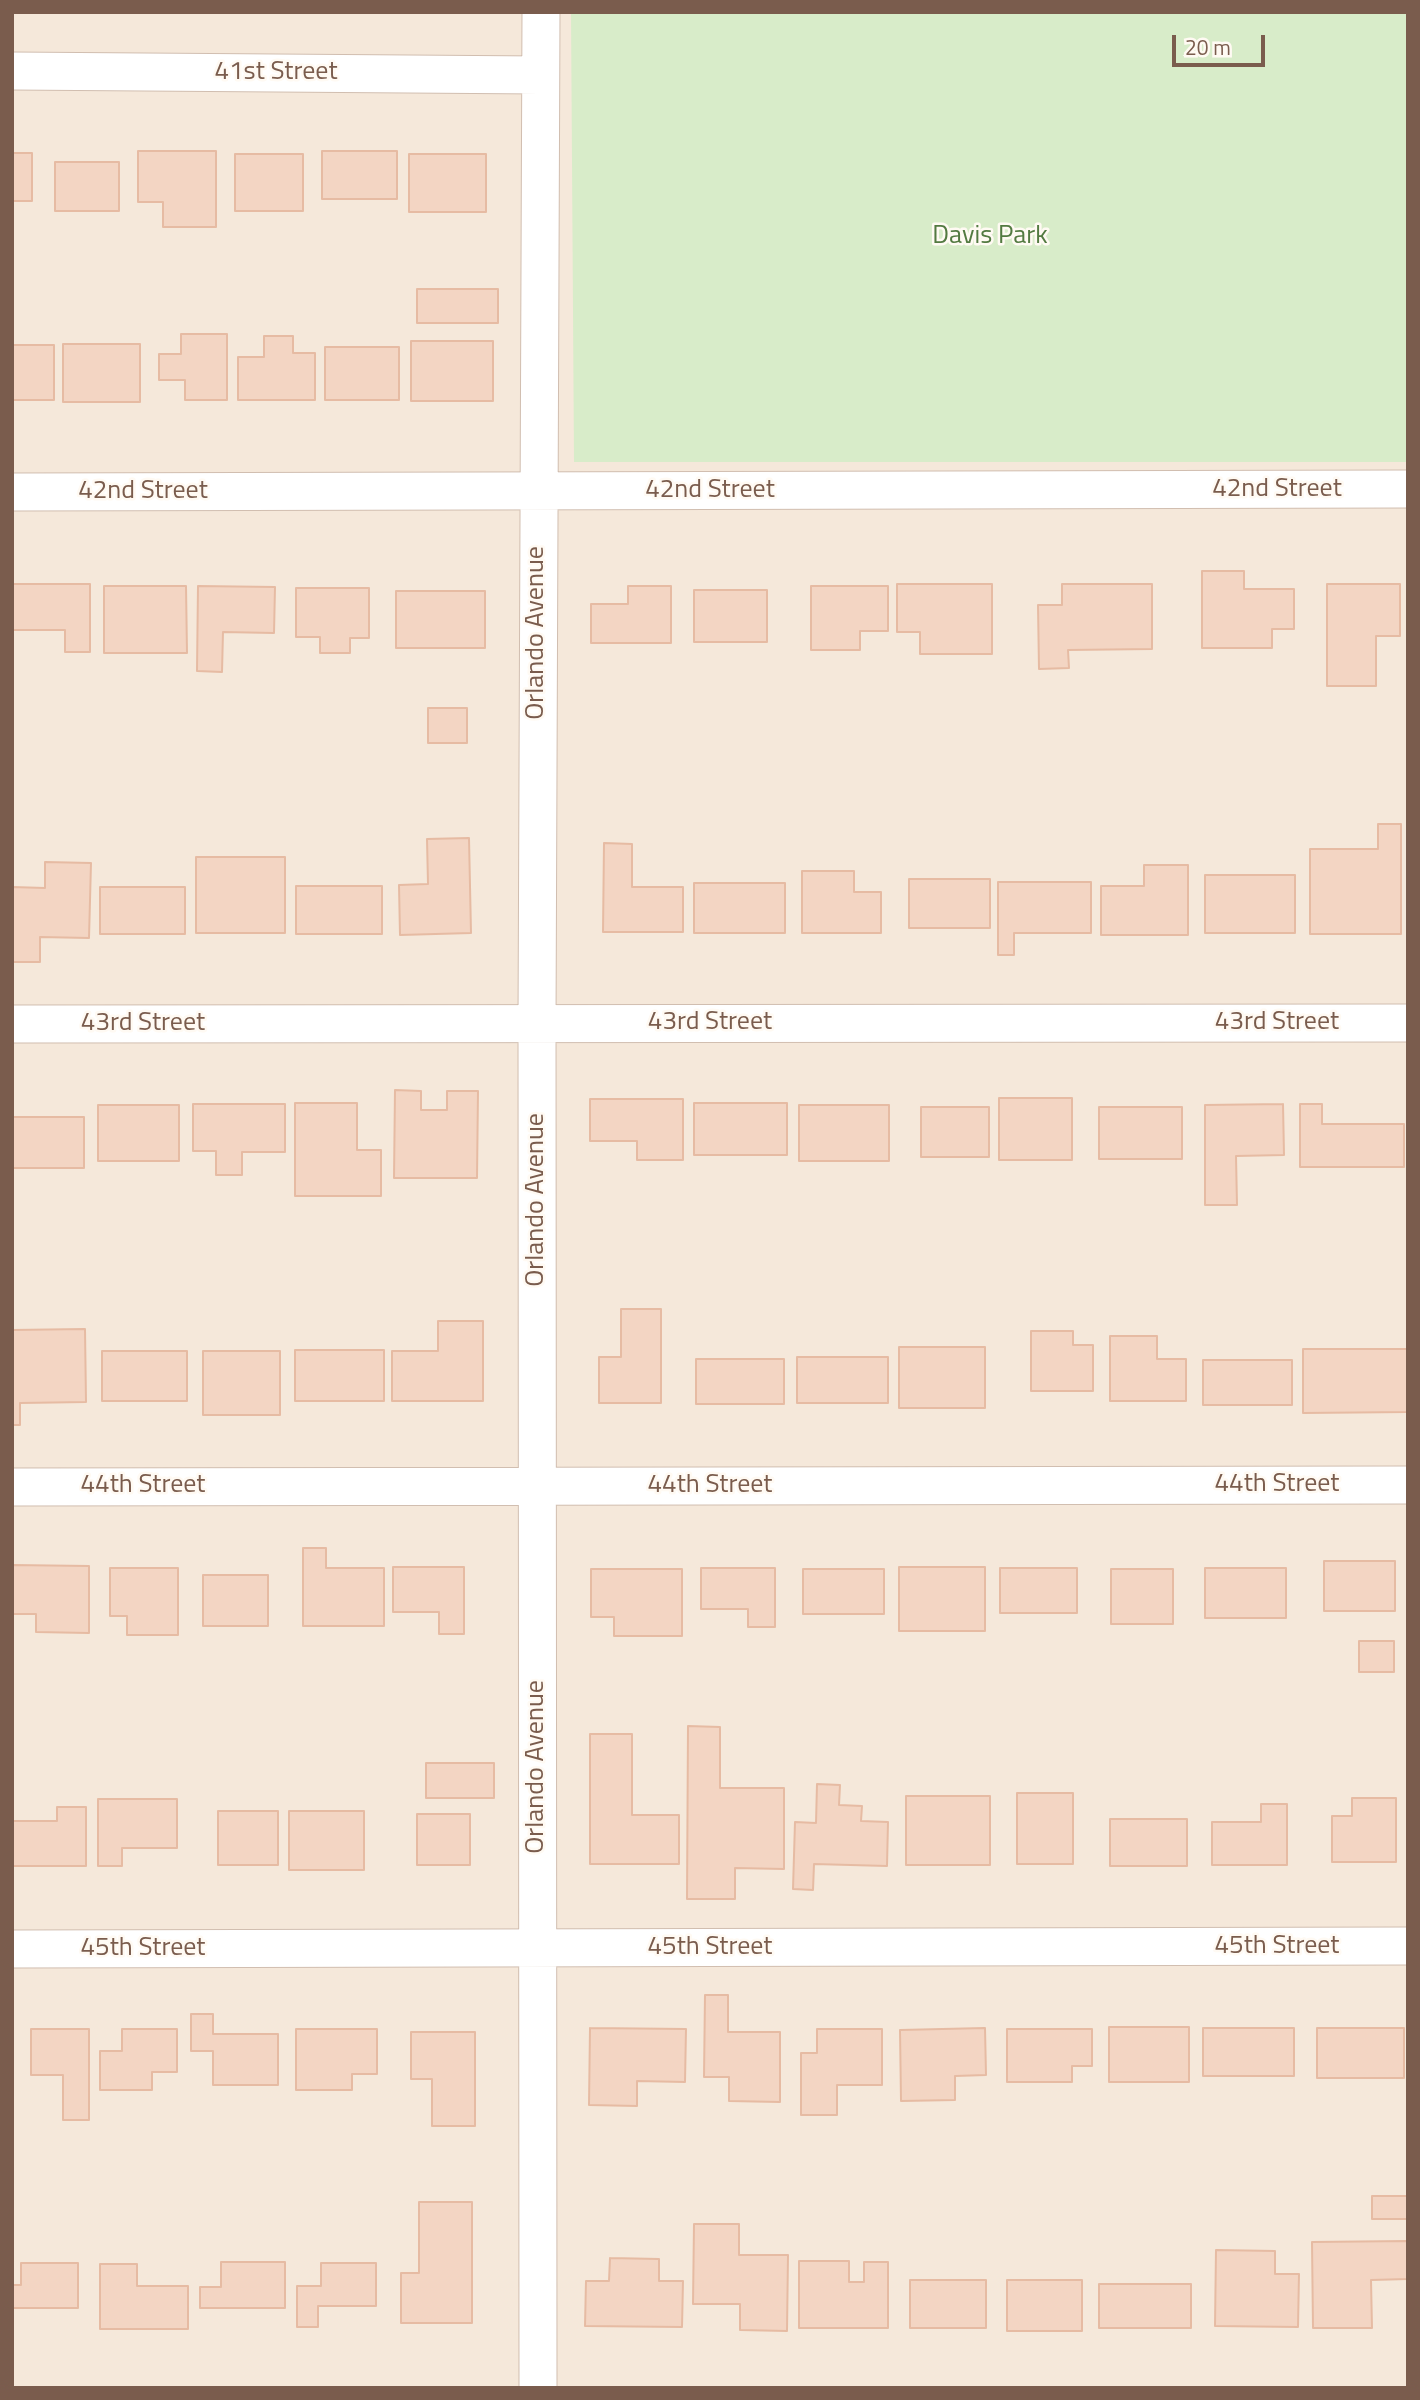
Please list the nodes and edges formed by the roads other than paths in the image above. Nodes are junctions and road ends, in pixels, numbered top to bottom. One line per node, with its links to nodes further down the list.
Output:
1 (541, 12): 3 (street, Orlando Avenue)
2 (12, 71): 3 (street, 41st Street)
3 (540, 75): 6 (street, Orlando Avenue)
4 (1408, 489): 6 (street, 42nd Street)
5 (12, 492): 6 (street, 42nd Street)
6 (538, 492): 7 (street, Orlando Avenue)
7 (537, 1023): 8 (street, 43rd Street); 9 (street, 43rd Street); 11 (street, Orlando Avenue)
8 (1408, 1023)
9 (12, 1024)
10 (1408, 1485): 11 (street, 44th Street)
11 (537, 1486): 12 (street, 44th Street); 14 (street, Orlando Avenue)
12 (12, 1487)
13 (1408, 1946): 14 (street, 45th Street)
14 (537, 1948): 15 (street, 45th Street); 16 (street, Orlando Avenue)
15 (12, 1949)
16 (538, 2388)

